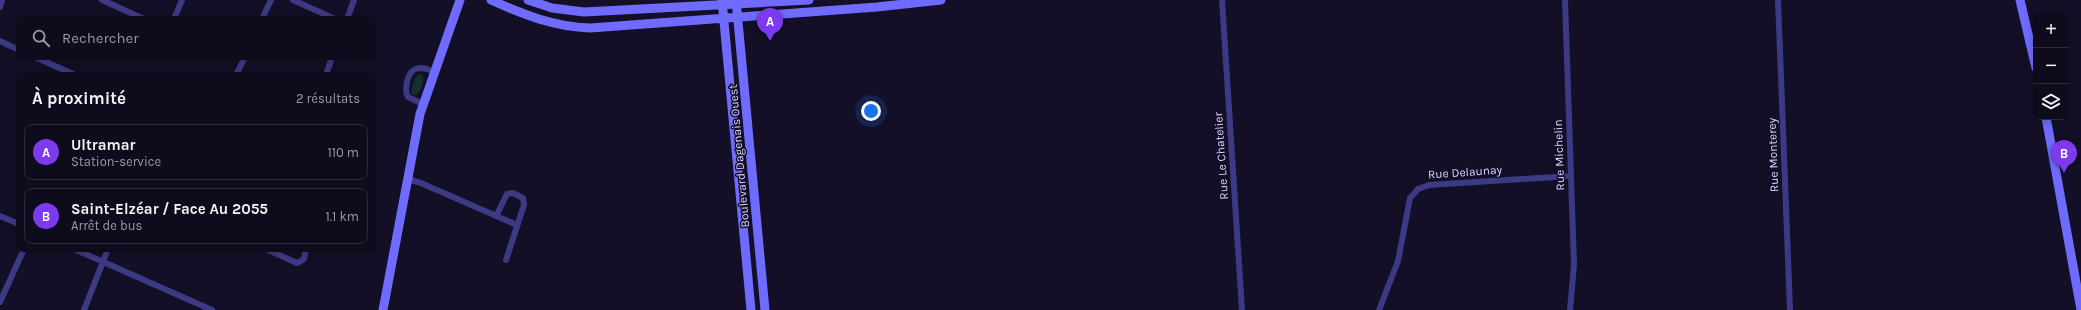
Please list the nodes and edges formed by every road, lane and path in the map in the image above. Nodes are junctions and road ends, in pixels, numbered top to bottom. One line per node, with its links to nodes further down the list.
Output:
1 (2, 0): 18 (street)
2 (102, 0): 19 (street)
3 (182, 0): 20 (street)
4 (271, 0): 21 (street)
5 (293, 0): 22 (street)
6 (354, 0): 23 (street)
7 (460, 0): 35 (street)
8 (491, 0): 25 (street)
9 (528, 0): 16 (street)
10 (809, 0): 17 (street)
11 (941, 0): 24 (street)
12 (1222, 0): 57 (street, Rue Le Chatelier)
13 (1564, 0): 38 (street, Rue Michelin)
14 (1778, 0): 60 (street, Rue Monterey)
15 (2020, 0): 28 (street)
16 (722, 2): 17 (street); 25 (street, Boulevard Dagenais Ouest)
17 (736, 2): 24 (street, Boulevard Dagenais Ouest)
18 (0, 7)
19 (137, 16)
20 (175, 16)
21 (263, 16)
22 (328, 16)
23 (348, 16)
24 (737, 17): 25 (street); 56 (street, Boulevard Dagenais Ouest)
25 (724, 19): 55 (street, Boulevard Dagenais Ouest)
26 (0, 41): 27 (street)
27 (16, 49)
28 (2033, 55)
29 (41, 60): 32 (street)
30 (243, 60): 33 (street)
31 (331, 60): 34 (street)
32 (64, 72)
33 (237, 72)
34 (327, 72)
35 (434, 72): 36 (street); 36 (street)
36 (423, 104): 39 (street)
37 (2047, 120): 61 (street)
38 (1571, 176): 58 (street, Rue Delaunay); 59 (street, Rue Michelin)
39 (407, 179): 41 (street); 54 (street)
40 (0, 216): 42 (street)
41 (496, 216): 43 (street); 43 (street)
42 (16, 223)
43 (517, 225): 49 (street)
44 (23, 252): 51 (street)
45 (81, 252): 50 (street)
46 (107, 252): 50 (street)
47 (273, 252): 48 (street)
48 (305, 252)
49 (506, 260)
50 (103, 262): 52 (street); 53 (street)
51 (0, 302)
52 (84, 310)
53 (212, 310)
54 (383, 310)
55 (751, 310)
56 (765, 310)
57 (1242, 310)
58 (1379, 310)
59 (1570, 310)
60 (1790, 310)
61 (2081, 310)

